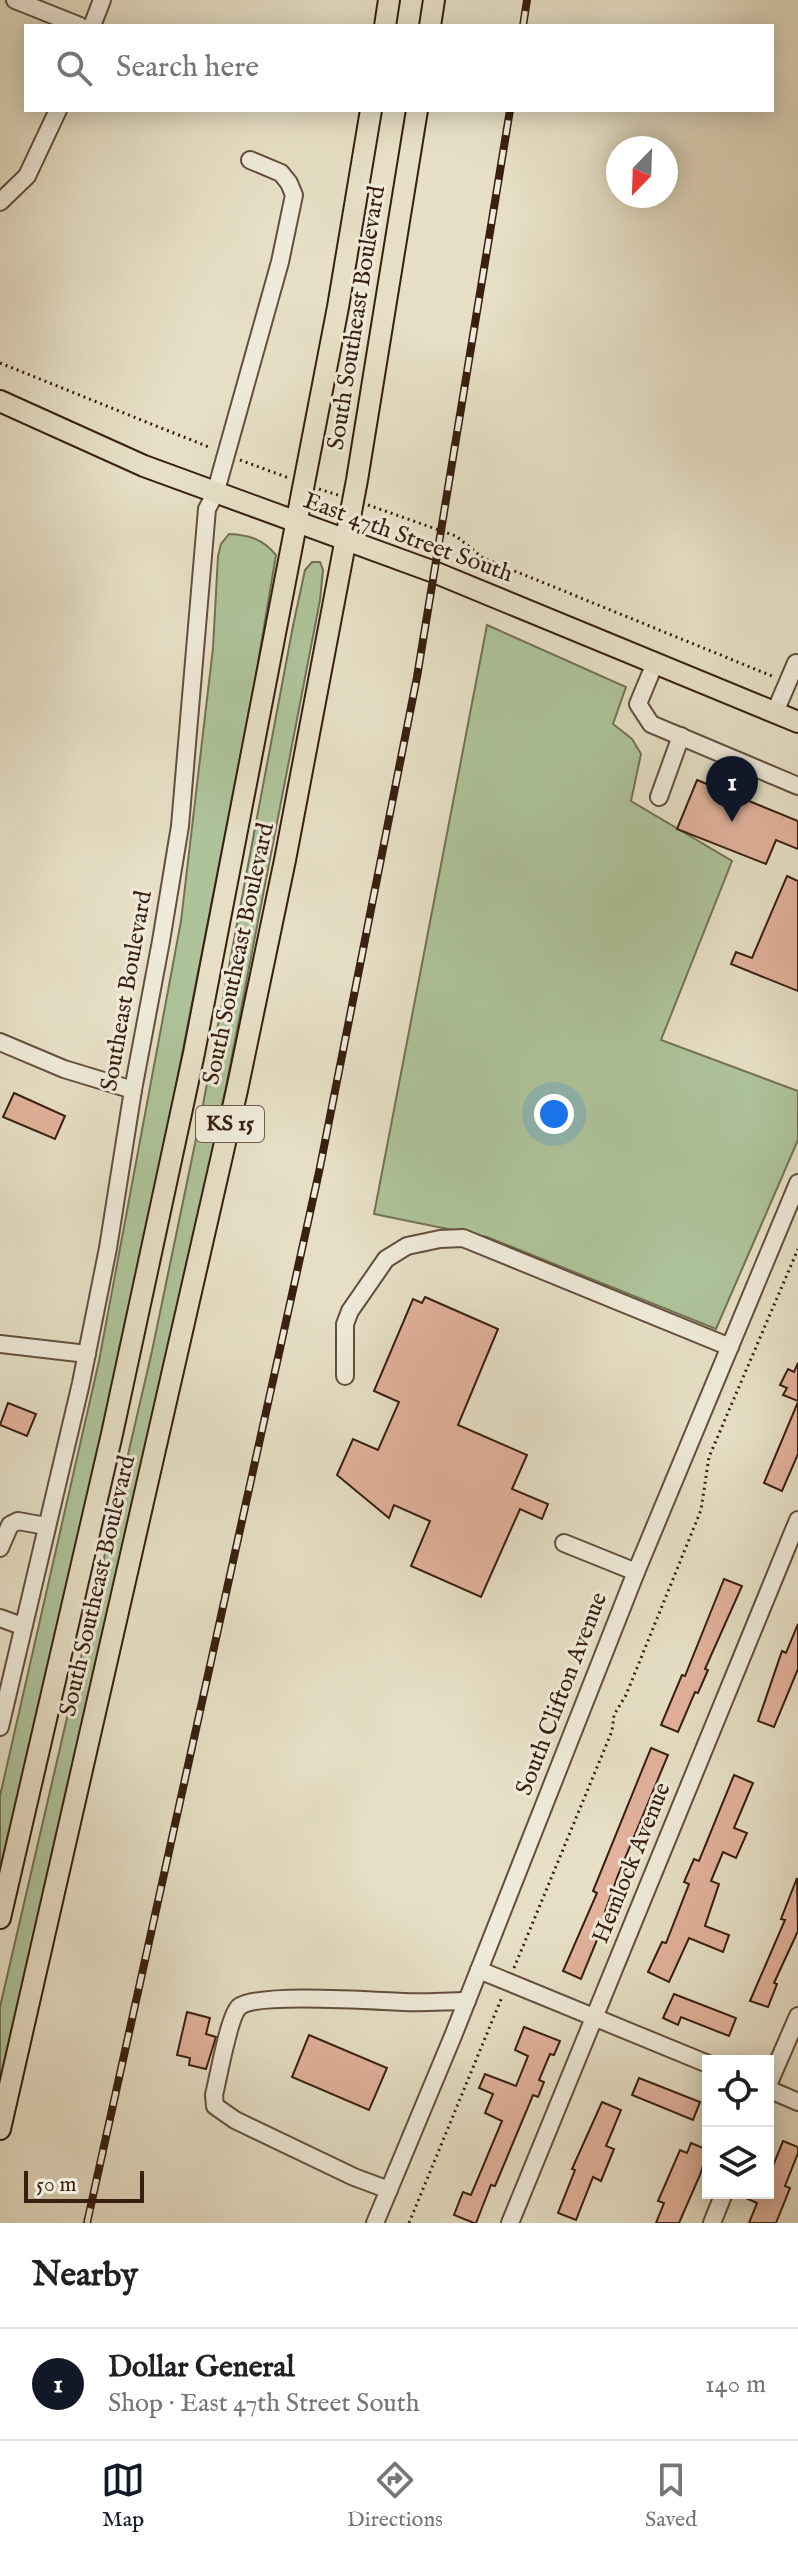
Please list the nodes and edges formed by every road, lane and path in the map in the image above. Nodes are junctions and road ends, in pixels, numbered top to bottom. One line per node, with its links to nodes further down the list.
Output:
1 (15, 0): 5 (street)
2 (102, 0): 6 (street)
3 (389, 0): 7 (main road)
4 (434, 0): 8 (main road)
5 (75, 24)
6 (93, 24)
7 (385, 24)
8 (430, 24)
9 (57, 112): 13 (street)
10 (371, 112): 17 (main road, South Southeast Boulevard / KS 15)
11 (417, 112): 19 (main road, South Southeast Boulevard / KS 15)
12 (250, 160): 16 (street, Southeast Boulevard)
13 (0, 202)
14 (0, 363): 16 (path)
15 (0, 401): 18 (main road, East 47th Street South)
16 (226, 454): 17 (path); 18 (street, Southeast Boulevard)
17 (303, 484): 19 (path); 20 (main road, South Southeast Boulevard / KS 15)
18 (215, 494): 20 (main road, East 47th Street South); 31 (street, Southeast Boulevard)
19 (353, 499): 21 (main road, South Southeast Boulevard / KS 15); 24 (path)
20 (295, 523): 21 (main road, East 47th Street South); 47 (main road, South Southeast Boulevard / KS 15)
21 (346, 542): 23 (main road, East 47th Street South); 57 (main road, South Southeast Boulevard / KS 15)
22 (797, 661): 24 (street)
23 (655, 663): 25 (main road, East 47th Street South); 27 (street)
24 (788, 683): 25 (street)
25 (775, 712): 26 (main road, East 47th Street South)
26 (798, 722)
27 (681, 736): 28 (street); 29 (street)
28 (798, 786)
29 (659, 797)
30 (0, 1042): 31 (street)
31 (133, 1090): 36 (street, Southeast Boulevard)
32 (798, 1183): 35 (street, South Clifton Avenue)
33 (798, 1249): 49 (path)
34 (0, 1344): 36 (street)
35 (730, 1347): 37 (street); 43 (street, South Clifton Avenue)
36 (87, 1354): 40 (street, Southeast Boulevard)
37 (345, 1376)
38 (798, 1520): 52 (street, Hemlock Avenue)
39 (5, 1523): 40 (street); 42 (street)
40 (46, 1526): 45 (street, Southeast Boulevard)
41 (564, 1543): 43 (street)
42 (0, 1548)
43 (636, 1572): 48 (street, South Clifton Avenue)
44 (0, 1618): 45 (street)
45 (22, 1626): 46 (street, Southeast Boulevard)
46 (0, 1727)
47 (0, 1918)
48 (479, 1970): 49 (street); 50 (street, South Clifton Avenue)
49 (508, 1982): 52 (street); 61 (path)
50 (467, 2001): 58 (street, South Clifton Avenue); 58 (street)
51 (798, 2016): 54 (street)
52 (595, 2017): 53 (street); 62 (street, Hemlock Avenue)
53 (702, 2062)
54 (774, 2073)
55 (774, 2090): 56 (street)
56 (798, 2102)
57 (0, 2129)
58 (389, 2190): 60 (street, South Clifton Avenue)
59 (722, 2199): 63 (street)
60 (375, 2223)
61 (409, 2223)
62 (510, 2223)
63 (712, 2223)

